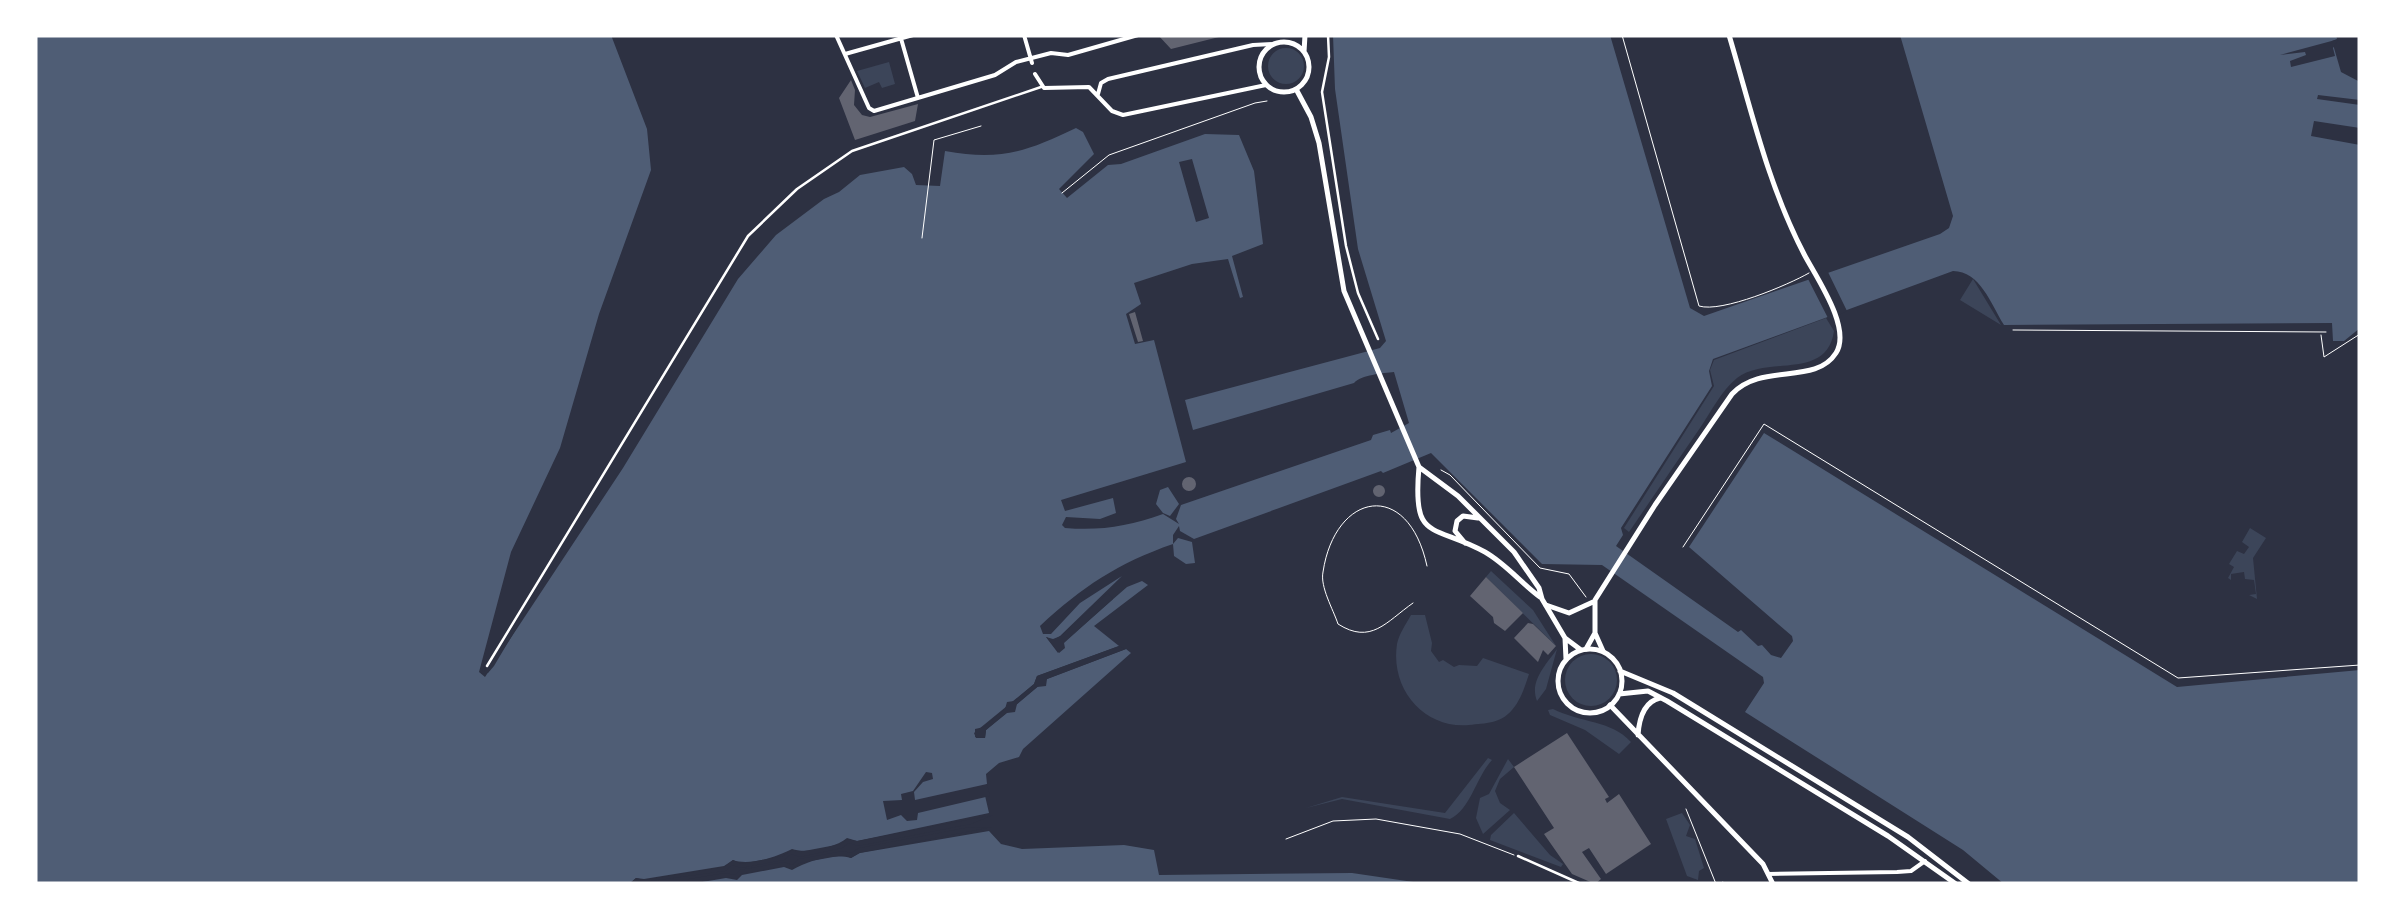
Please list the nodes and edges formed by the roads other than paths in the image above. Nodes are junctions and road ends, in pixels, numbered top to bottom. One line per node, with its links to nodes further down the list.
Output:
1 (836, 35): 13 (street)
2 (912, 35): 9 (street)
3 (1024, 35): 14 (street)
4 (1138, 35): 14 (street)
5 (1303, 35): 10 (main road); 12 (main road)
6 (1328, 35): 30 (street)
7 (1622, 35): 25 (lane)
8 (1729, 35): 25 (main road)
9 (901, 37): 13 (street); 20 (street)
10 (1289, 42): 11 (main road); 12 (main road)
11 (1274, 44): 16 (main road); 19 (street)
12 (1304, 52): 18 (main road)
13 (845, 54): 20 (street)
14 (1031, 60): 20 (street)
15 (1035, 74): 17 (street)
16 (1266, 84): 18 (main road); 19 (street)
17 (1042, 86): 19 (street); 45 (street)
18 (1296, 89): 31 (main road)
19 (1098, 94)
20 (918, 98)
21 (1267, 102): 23 (lane)
22 (981, 126): 24 (lane)
23 (1062, 193)
24 (922, 238)
25 (1812, 271): 36 (main road)
26 (2013, 330): 27 (lane)
27 (2320, 332): 28 (lane); 29 (lane)
28 (2326, 332)
29 (2360, 334)
30 (1378, 339)
31 (1419, 467): 32 (main road); 33 (main road)
32 (1480, 519): 33 (main road); 37 (main road)
33 (1466, 544): 37 (main road)
34 (1682, 547): 44 (lane)
35 (1427, 566): 38 (lane)
36 (1594, 599): 37 (main road); 39 (main road)
37 (1544, 602): 40 (main road)
38 (1412, 604)
39 (1595, 633): 41 (main road); 42 (main road)
40 (1566, 638): 41 (main road); 43 (main road)
41 (1583, 649): 42 (main road); 43 (main road)
42 (1602, 651): 46 (main road)
43 (1566, 659): 49 (main road)
44 (2360, 665)
45 (488, 666)
46 (1620, 671): 47 (main road); 58 (main road)
47 (1619, 694): 48 (main road); 49 (main road)
48 (1661, 698): 50 (main road); 53 (main road)
49 (1610, 706): 50 (main road)
50 (1638, 735): 54 (main road)
51 (1286, 839): 52 (lane)
52 (1518, 856): 55 (street)
53 (1926, 860): 54 (street); 57 (main road)
54 (1768, 874): 56 (main road)
55 (1581, 884)
56 (1772, 884)
57 (1956, 884)
58 (1969, 884)

